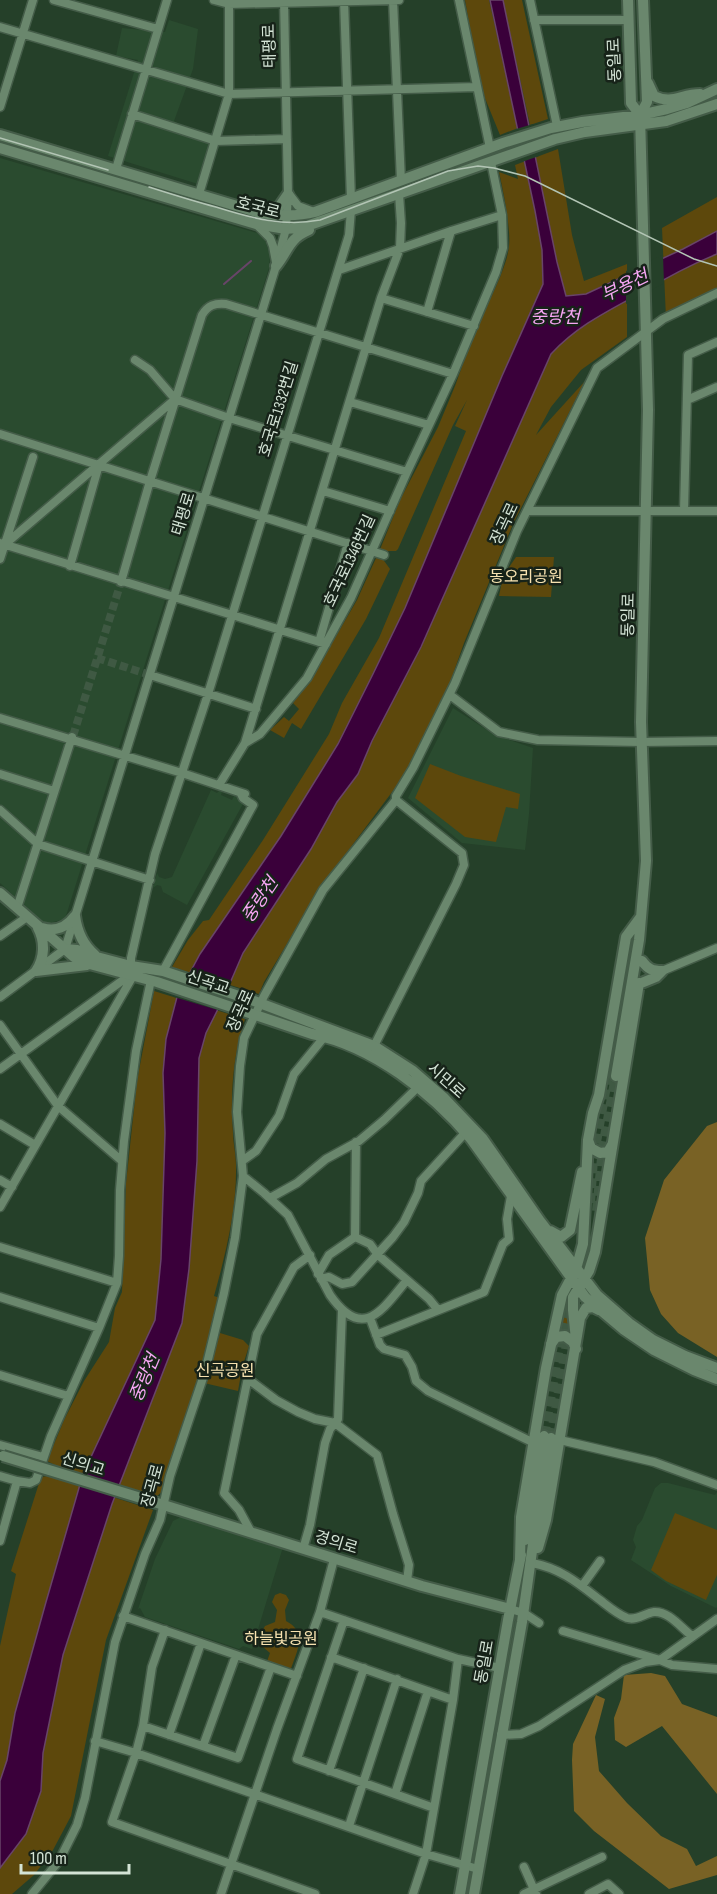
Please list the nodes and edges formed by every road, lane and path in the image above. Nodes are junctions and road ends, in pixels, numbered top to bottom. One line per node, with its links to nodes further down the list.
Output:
1 (33, 0): 18 (street)
2 (54, 0): 17 (street)
3 (167, 0): 17 (street)
4 (214, 0): 13 (street)
5 (393, 0): 6 (street); 12 (street); 24 (street)
6 (399, 0)
7 (459, 0): 23 (street)
8 (530, 0): 14 (street)
9 (628, 0): 15 (street, 동일로)
10 (643, 0): 19 (street, 동일로)
11 (284, 1): 12 (street); 13 (street); 26 (street, 태평로)
12 (344, 1): 25 (street, 호국로1332번길)
13 (229, 2): 28 (street)
14 (534, 20): 15 (street); 33 (street)
15 (628, 20): 32 (street, 동일로)
16 (0, 27): 18 (street)
17 (158, 29): 20 (street)
18 (23, 33): 20 (street); 22 (street)
19 (645, 47): 27 (street); 32 (street, 동일로)
20 (146, 69): 28 (street); 31 (street)
21 (0, 74): 22 (street)
22 (9, 77): 30 (street)
23 (477, 87): 24 (street); 38 (street)
24 (396, 89): 25 (street); 41 (street)
25 (347, 90): 26 (street); 45 (street, 호국로1332번길)
26 (286, 91): 28 (street); 35 (street, 태평로)
27 (712, 91): 32 (street)
28 (229, 94): 36 (street)
29 (717, 104): 32 (street)
30 (0, 107)
31 (132, 114): 36 (street); 40 (street)
32 (641, 120): 33 (street); 61 (street, 동일로)
33 (554, 131): 38 (street, 호국로); 39 (street, 호국로)
34 (0, 135): 40 (street, 호국로)
35 (287, 139): 36 (street); 43 (street, 태평로)
36 (216, 141): 42 (street)
37 (0, 148): 50 (street, 호국로)
38 (490, 148): 41 (street, 호국로)
39 (491, 162): 44 (street, 호국로); 47 (street, 호국로1346번길)
40 (116, 169): 42 (street, 호국로)
41 (400, 181): 45 (street, 호국로)
42 (199, 194): 46 (street, 호국로)
43 (288, 194): 46 (street); 48 (street, 태평로); 49 (street)
44 (399, 194): 45 (street, 호국로); 53 (street)
45 (351, 205): 49 (street, 호국로); 55 (street, 호국로1332번길)
46 (260, 213): 48 (street, 호국로)
47 (502, 215): 52 (street); 60 (street, 호국로1346번길)
48 (288, 216): 49 (street, 호국로); 51 (street, 태평로)
49 (316, 217): 51 (street, 호국로); 54 (street)
50 (256, 224): 51 (street, 호국로); 54 (street)
51 (286, 229): 54 (street, 태평로)
52 (451, 231): 53 (street); 58 (street)
53 (400, 248): 55 (street); 57 (street)
54 (276, 266): 59 (street, 태평로)
55 (339, 270): 62 (street, 호국로1332번길)
56 (717, 293): 61 (street, 장곡로)
57 (381, 298): 58 (street); 64 (street)
58 (427, 312): 60 (street)
59 (261, 315): 62 (street); 68 (street); 71 (street, 태평로)
60 (474, 326): 66 (street, 호국로1346번길)
61 (646, 330): 83 (street, 장곡로); 84 (street, 동일로)
62 (318, 332): 64 (street); 74 (street, 호국로1332번길)
63 (717, 342): 69 (street)
64 (367, 347): 66 (street); 70 (street)
65 (135, 360): 68 (street)
66 (453, 375): 72 (street, 호국로1346번길)
67 (717, 387): 69 (street)
68 (175, 399): 71 (street); 77 (street); 79 (street)
69 (687, 400): 85 (street)
70 (350, 402): 72 (street); 75 (street)
71 (229, 417): 74 (street); 81 (street, 태평로)
72 (429, 425): 78 (street, 호국로1346번길)
73 (0, 434): 77 (street)
74 (287, 435): 75 (street); 87 (street, 호국로1332번길)
75 (335, 450): 78 (street); 80 (street)
76 (33, 457): 90 (street)
77 (100, 465): 79 (street); 90 (street); 94 (street)
78 (407, 472): 82 (street, 호국로1346번길)
79 (150, 480): 81 (street); 95 (street)
80 (323, 491): 82 (street); 88 (street)
81 (204, 498): 87 (street); 96 (street, 태평로)
82 (390, 511): 91 (street, 호국로1346번길)
83 (528, 511): 84 (street); 102 (street, 장곡로)
84 (646, 511): 85 (street); 107 (street, 동일로)
85 (684, 511): 86 (street)
86 (717, 511)
87 (262, 516): 88 (street); 97 (street, 호국로1332번길)
88 (310, 531): 89 (street); 98 (street)
89 (348, 543): 91 (street); 99 (street)
90 (1, 546): 93 (street); 94 (street)
91 (373, 550): 92 (street); 99 (street, 호국로1346번길)
92 (384, 555)
93 (0, 559)
94 (70, 566): 95 (street)
95 (121, 582): 96 (street)
96 (173, 598): 97 (street); 100 (street, 태평로)
97 (231, 616): 98 (street); 101 (street, 호국로1332번길)
98 (280, 630): 99 (street); 103 (street)
99 (322, 643): 108 (street, 호국로1346번길)
100 (150, 675): 101 (street); 109 (street, 태평로)
101 (208, 694): 103 (street); 110 (street, 호국로1332번길)
102 (450, 694): 107 (street); 114 (street, 장곡로)
103 (256, 709): 108 (street)
104 (0, 718): 105 (street)
105 (72, 738): 109 (street); 113 (street)
106 (717, 741): 107 (street)
107 (641, 742): 123 (street, 동일로)
108 (245, 743): 112 (street, 호국로1346번길)
109 (124, 757): 110 (street); 117 (street, 태평로)
110 (182, 773): 112 (street); 118 (street, 호국로1332번길)
111 (0, 774): 113 (street)
112 (219, 785): 131 (street)
113 (54, 791): 116 (street)
114 (396, 800): 137 (street, 장곡로); 140 (street)
115 (0, 810): 116 (street)
116 (38, 844): 117 (street); 120 (street)
117 (92, 862): 118 (street); 121 (street, 태평로)
118 (150, 880): 133 (street, 호국로1332번길)
119 (0, 893): 120 (street, 시민로)
120 (16, 908): 122 (street, 시민로)
121 (75, 916): 124 (street); 127 (street, 태평로); 128 (street)
122 (27, 917): 124 (street, 시민로); 125 (street)
123 (640, 918): 129 (street); 143 (street, 동일로); 148 (street)
124 (36, 925): 127 (street, 시민로); 130 (street)
125 (0, 936)
126 (717, 948): 132 (street)
127 (65, 949): 128 (street, 시민로); 130 (street)
128 (96, 961): 130 (street); 133 (street, 시민로)
129 (642, 961): 132 (street); 135 (street)
130 (36, 970): 136 (street)
131 (163, 971): 133 (street, 시민로); 137 (street, 시민로)
132 (662, 971): 135 (street)
133 (131, 972): 134 (street, 시민로); 141 (street); 145 (street, 호국로1332번길)
134 (154, 981): 137 (street, 신곡교); 152 (street)
135 (639, 984): 150 (street)
136 (0, 997)
137 (255, 1008): 139 (street, 시민로); 140 (street, 시민로); 153 (street, 장곡로)
138 (0, 1025): 141 (street)
139 (325, 1036): 140 (street, 시민로); 153 (street)
140 (371, 1051): 144 (street, 시민로); 160 (street, 시민로)
141 (21, 1054): 142 (street); 145 (street)
142 (0, 1069)
143 (612, 1076)
144 (417, 1088): 147 (street, 시민로); 149 (street)
145 (58, 1106): 151 (street, 호국로1332번길); 152 (street)
146 (0, 1124): 151 (street)
147 (465, 1133): 157 (street, 시민로); 164 (street)
148 (588, 1140): 150 (street); 160 (street); 165 (street)
149 (356, 1142): 158 (street); 161 (street)
150 (613, 1144): 169 (street)
151 (36, 1145): 156 (street, 호국로1332번길)
152 (122, 1161): 168 (street)
153 (242, 1161): 154 (street, 장곡로)
154 (243, 1176): 158 (street); 191 (street, 장곡로)
155 (0, 1180): 156 (street)
156 (12, 1187): 159 (street, 호국로1332번길)
157 (511, 1197): 165 (street, 시민로); 171 (street)
158 (270, 1198): 163 (street)
159 (0, 1207)
160 (540, 1221): 165 (street, 시민로)
161 (355, 1237): 164 (street); 166 (street)
162 (0, 1247): 168 (street)
163 (310, 1255): 166 (street); 181 (street)
164 (378, 1255): 166 (street); 167 (street)
165 (573, 1273): 169 (street, 시민로); 177 (street)
166 (319, 1276): 172 (street)
167 (407, 1280): 171 (street); 174 (street)
168 (117, 1283): 175 (street)
169 (581, 1284): 173 (street, 시민로); 178 (street); 179 (street, 시민로)
170 (0, 1297): 175 (street)
171 (438, 1310): 176 (street)
172 (342, 1311): 174 (street); 184 (street)
173 (603, 1313): 178 (street); 182 (street, 시민로)
174 (370, 1318): 176 (street)
175 (99, 1328): 183 (street)
176 (376, 1335): 185 (street)
177 (550, 1345): 178 (street); 185 (street)
178 (576, 1345): 185 (street)
179 (717, 1368)
180 (0, 1375): 183 (street)
181 (248, 1378): 184 (street); 192 (street)
182 (717, 1379)
183 (68, 1395): 187 (street)
184 (335, 1424): 194 (street); 198 (street)
185 (547, 1439): 190 (street); 197 (street, 동일로); 200 (street, 동일로)
186 (1, 1452): 187 (street); 191 (street, 신의교, bridge)
187 (43, 1457): 189 (street)
188 (0, 1476): 189 (street)
189 (17, 1481): 193 (street)
190 (717, 1485)
191 (159, 1504): 192 (street, 경의로); 203 (street, 장곡로)
192 (251, 1532): 194 (street, 경의로)
193 (0, 1541)
194 (303, 1549): 195 (street, 경의로)
195 (334, 1558): 198 (street, 경의로); 201 (street)
196 (600, 1561): 199 (street)
197 (532, 1563): 199 (street); 202 (street, 동일로)
198 (407, 1581): 200 (street, 경의로)
199 (582, 1586): 209 (street)
200 (510, 1610): 202 (street); 217 (street, 동일로)
201 (320, 1612): 205 (street); 219 (street)
202 (524, 1613): 206 (street); 225 (street, 동일로)
203 (123, 1616): 207 (street); 226 (street, 장곡로)
204 (717, 1619): 209 (street)
205 (344, 1620): 212 (street); 213 (street)
206 (539, 1623)
207 (165, 1630): 210 (street); 223 (street)
208 (563, 1631): 214 (street)
209 (692, 1636): 214 (street)
210 (201, 1643): 211 (street); 224 (street)
211 (236, 1655): 215 (street); 227 (street)
212 (331, 1657): 216 (street); 229 (street)
213 (458, 1659): 217 (street); 222 (street)
214 (660, 1660): 218 (street); 225 (street)
215 (271, 1667): 219 (street); 227 (street)
216 (364, 1668): 220 (street); 229 (street)
217 (500, 1668): 238 (street, 동일로)
218 (717, 1669)
219 (297, 1676): 231 (street)
220 (397, 1679): 221 (street); 230 (street)
221 (428, 1691): 222 (street); 232 (street)
222 (453, 1700): 233 (street)
223 (143, 1726): 224 (street); 228 (street)
224 (169, 1735): 227 (street)
225 (501, 1735): 240 (street, 동일로)
226 (95, 1741): 228 (street); 242 (street, 장곡로)
227 (202, 1746)
228 (136, 1753): 231 (street); 237 (street)
229 (329, 1771): 230 (street)
230 (363, 1783): 232 (street); 234 (street)
231 (255, 1793): 234 (street); 237 (street)
232 (395, 1794): 233 (street)
233 (434, 1808): 235 (street)
234 (349, 1826): 235 (street)
235 (426, 1854): 238 (street); 245 (street)
236 (602, 1857): 241 (street)
237 (230, 1865): 243 (street); 244 (street)
238 (464, 1865): 240 (street); 246 (street, 동일로)
239 (524, 1866): 241 (street)
240 (478, 1869): 247 (street, 동일로)
241 (535, 1892): 248 (street)
242 (32, 1894)
243 (221, 1894)
244 (315, 1894)
245 (413, 1894)
246 (460, 1894)
247 (474, 1894)
248 (524, 1894)
249 (589, 1894): 250 (street)
250 (619, 1894)

